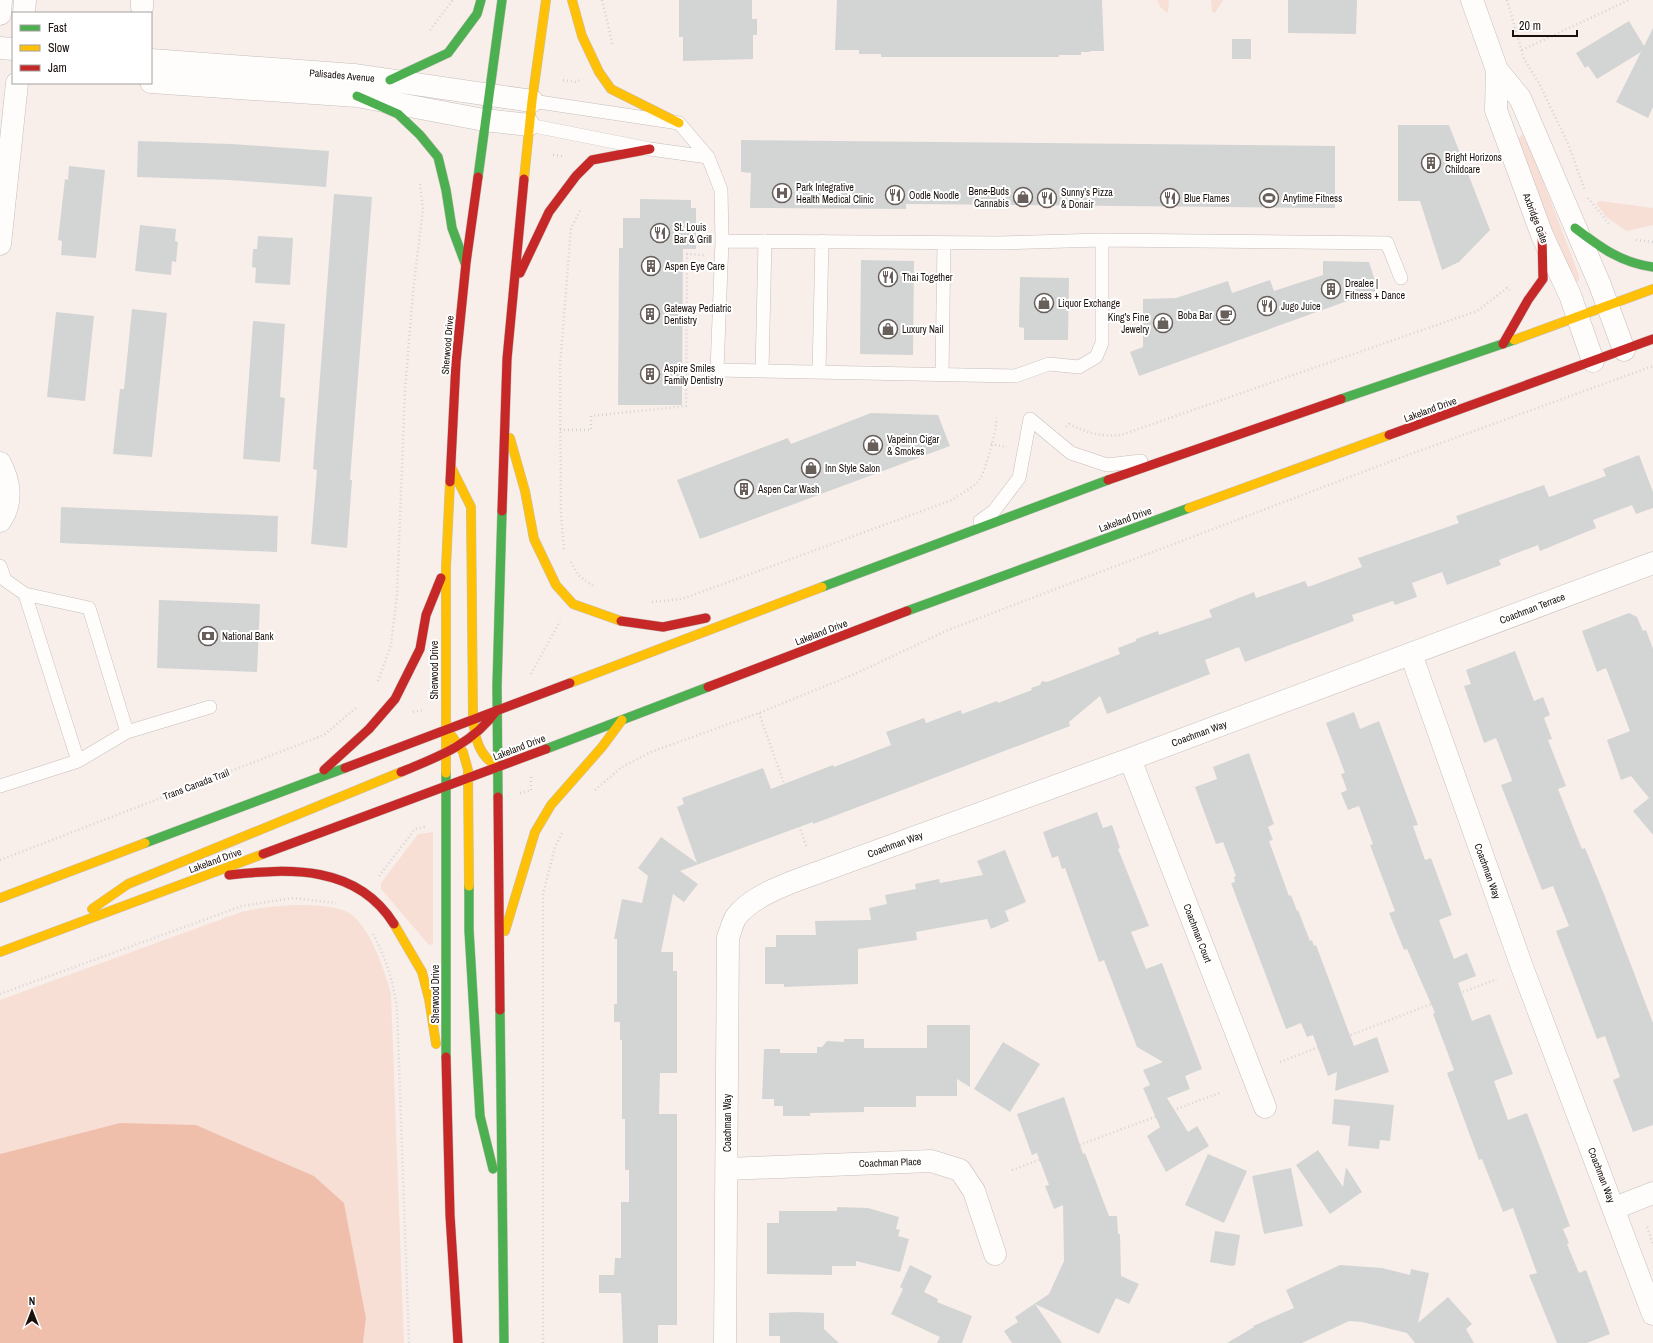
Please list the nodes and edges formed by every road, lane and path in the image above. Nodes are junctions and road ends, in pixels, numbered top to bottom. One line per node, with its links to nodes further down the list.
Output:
1 (1, 0): 13 (street)
2 (25, 0): 12 (street)
3 (452, 0): 14 (path)
4 (481, 0): 23 (main road)
5 (502, 0): 28 (main road, Sherwood Drive)
6 (546, 0): 30 (main road)
7 (572, 0): 32 (main road)
8 (602, 0): 18 (path)
9 (1472, 0): 20 (street, Axbridge Gate)
10 (1506, 0): 17 (path)
11 (1630, 0): 17 (path)
12 (24, 12)
13 (0, 14)
14 (430, 30)
15 (0, 48): 16 (street)
16 (12, 49)
17 (1522, 50): 41 (path)
18 (615, 54)
19 (152, 60): 23 (street, Palisades Avenue)
20 (1497, 70): 40 (street, Axbridge Gate); 42 (street, Axbridge Gate)
21 (0, 75): 22 (street)
22 (12, 76)
23 (390, 80): 28 (street, Palisades Avenue)
24 (563, 80): 26 (path)
25 (152, 82): 29 (street, Palisades Avenue)
26 (576, 82)
27 (17, 84): 50 (street)
28 (488, 94): 30 (street, Palisades Avenue); 31 (main road, Sherwood Drive)
29 (357, 96): 31 (street, Palisades Avenue); 52 (main road)
30 (532, 101): 32 (lane); 33 (main road)
31 (484, 120): 33 (street, Palisades Avenue); 52 (main road, Sherwood Drive)
32 (679, 123): 37 (lane)
33 (529, 125): 34 (lane); 55 (main road)
34 (650, 148): 37 (lane); 55 (main road)
35 (553, 155): 36 (path)
36 (565, 156)
37 (708, 157): 45 (lane)
38 (420, 181): 87 (path)
39 (582, 207): 71 (path)
40 (1575, 228): 53 (main road); 58 (street, Axbridge Gate)
41 (1612, 228)
42 (1542, 235): 59 (street, Axbridge Gate); 61 (main road)
43 (1629, 237): 49 (path)
44 (1102, 240): 48 (lane); 54 (lane); 67 (lane)
45 (722, 241): 46 (lane); 65 (lane)
46 (765, 241): 47 (lane); 65 (lane)
47 (822, 242): 48 (lane); 66 (lane)
48 (944, 242): 67 (lane)
49 (1653, 242)
50 (0, 244)
51 (704, 255): 71 (path)
52 (466, 263): 74 (main road, Sherwood Drive)
53 (1653, 267)
54 (1401, 278)
55 (513, 288): 68 (main road)
56 (1507, 288): 70 (path)
57 (1653, 289): 58 (main road)
58 (1608, 306): 59 (main road); 62 (street, Axbridge Gate)
59 (1578, 317): 61 (main road); 63 (street, Axbridge Gate)
60 (1653, 339): 62 (main road, Lakeland Drive)
61 (1503, 344): 72 (main road)
62 (1624, 350): 63 (main road, Lakeland Drive)
63 (1593, 361): 95 (main road, Lakeland Drive)
64 (1653, 366): 92 (path)
65 (762, 371): 66 (lane)
66 (820, 372): 67 (lane)
67 (942, 374)
68 (504, 416): 83 (main road); 91 (main road)
69 (996, 418): 82 (path)
70 (1069, 424)
71 (560, 430): 80 (path)
72 (1174, 456): 76 (main road); 76 (lane)
73 (0, 464): 75 (street)
74 (450, 466): 79 (main road, Sherwood Drive); 94 (main road)
75 (0, 521)
76 (963, 534): 83 (main road)
77 (1653, 562): 85 (street, Coachman Terrace)
78 (0, 566): 81 (lane)
79 (446, 567): 96 (main road, Sherwood Drive); 105 (main road)
80 (598, 590)
81 (25, 594): 97 (lane); 102 (lane)
82 (651, 602)
83 (774, 604): 91 (main road)
84 (560, 620): 86 (path)
85 (1411, 654): 101 (street, Coachman Way); 132 (street, Coachman Way)
86 (530, 675)
87 (376, 685)
88 (358, 706): 114 (path, Trans Canada Trail)
89 (210, 707): 97 (lane)
90 (428, 709): 93 (path)
91 (498, 709): 94 (main road); 98 (main road); 103 (main road)
92 (759, 713): 109 (path); 113 (path)
93 (407, 714)
94 (473, 719): 96 (main road); 98 (main road)
95 (622, 720): 103 (main road, Lakeland Drive); 121 (main road)
96 (445, 730): 99 (main road); 100 (main road, Sherwood Drive); 105 (main road)
97 (127, 732): 102 (lane)
98 (475, 736): 99 (main road); 103 (main road)
99 (461, 746): 100 (main road); 106 (main road)
100 (445, 754): 108 (main road, Sherwood Drive); 120 (main road)
101 (1130, 759): 128 (street, Coachman Court); 129 (street, Coachman Way)
102 (78, 761): 107 (lane)
103 (498, 767): 106 (main road, Lakeland Drive); 121 (main road)
104 (531, 770): 110 (path)
105 (316, 778): 117 (main road)
106 (468, 778): 108 (main road, Lakeland Drive); 133 (main road)
107 (0, 786)
108 (446, 787): 116 (main road, Lakeland Drive); 126 (main road, Sherwood Drive)
109 (593, 792)
110 (520, 793)
111 (415, 829): 115 (path)
112 (564, 829): 141 (path)
113 (807, 848)
114 (0, 860)
115 (375, 881)
116 (173, 887): 120 (main road, Lakeland Drive); 126 (main road)
117 (0, 898)
118 (342, 905): 124 (path)
119 (369, 927): 138 (path)
120 (63, 929): 122 (main road, Lakeland Drive)
121 (499, 951): 133 (main road)
122 (0, 952)
123 (1497, 979): 125 (path)
124 (0, 994)
125 (1280, 1062)
126 (446, 1084): 139 (main road, Sherwood Drive)
127 (1222, 1092): 130 (path)
128 (1265, 1107)
129 (727, 1169): 136 (street, Coachman Place); 142 (street, Coachman Way)
130 (1012, 1170)
131 (1653, 1193): 132 (street)
132 (1615, 1208): 137 (street, Coachman Way)
133 (502, 1210): 140 (main road)
134 (1647, 1226): 135 (path)
135 (1653, 1244)
136 (995, 1254)
137 (1653, 1314)
138 (409, 1343)
139 (458, 1343)
140 (504, 1343)
141 (543, 1343)
142 (726, 1343)

